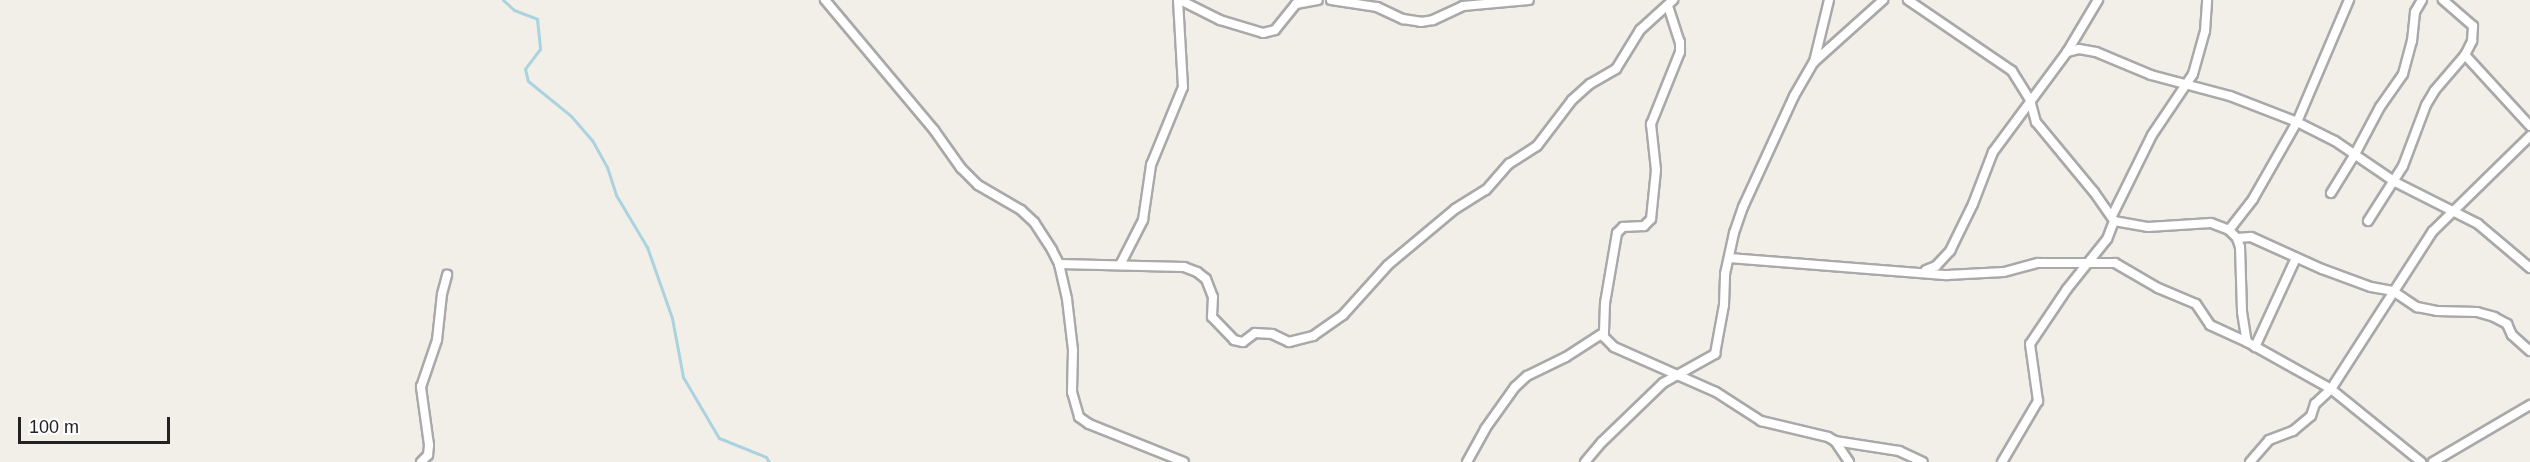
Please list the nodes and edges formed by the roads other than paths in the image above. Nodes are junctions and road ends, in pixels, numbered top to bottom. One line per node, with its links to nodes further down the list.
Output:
1 (825, 0): 34 (street)
2 (1179, 0): 3 (street); 35 (street)
3 (1318, 0)
4 (1331, 0): 5 (street)
5 (1529, 0)
6 (1830, 0): 17 (street)
7 (1883, 0): 17 (street)
8 (1908, 0): 19 (street)
9 (2098, 0): 15 (street)
10 (2207, 0): 18 (street)
11 (2349, 0): 20 (street)
12 (2422, 0): 23 (street)
13 (2443, 0): 16 (street)
14 (1671, 3): 35 (street); 40 (street)
15 (2067, 52): 18 (street); 19 (street)
16 (2465, 55): 21 (street); 24 (street)
17 (1814, 62): 31 (street)
18 (2187, 85): 20 (street); 27 (street)
19 (2030, 100): 27 (street); 37 (street)
20 (2297, 122): 23 (street); 29 (street)
21 (2530, 126)
22 (2530, 136): 26 (street)
23 (2355, 154): 24 (street); 25 (street)
24 (2395, 182): 26 (street); 28 (street)
25 (2331, 192)
26 (2450, 212): 36 (street); 39 (street)
27 (2113, 218): 29 (street); 33 (street)
28 (2368, 221)
29 (2229, 231): 30 (street)
30 (2237, 238): 32 (street); 41 (street)
31 (1729, 258): 37 (street); 44 (street)
32 (2296, 258): 39 (street); 42 (street)
33 (2090, 263): 37 (street); 41 (street); 54 (street)
34 (1059, 264): 35 (street); 49 (street)
35 (1120, 265)
36 (2530, 268)
37 (1920, 272)
38 (447, 276): 48 (street)
39 (2393, 291): 43 (street); 45 (street)
40 (1603, 333): 44 (street); 50 (street)
41 (2247, 342): 42 (street)
42 (2255, 347): 45 (street)
43 (2530, 351)
44 (1674, 375): 47 (street); 51 (street)
45 (2331, 389): 55 (street); 56 (street)
46 (2530, 405): 57 (street)
47 (1835, 441): 52 (street); 53 (street)
48 (421, 462)
49 (1184, 462)
50 (1467, 462)
51 (1585, 462)
52 (1849, 462)
53 (1923, 462)
54 (2002, 462)
55 (2250, 462)
56 (2421, 462)
57 (2433, 462)

